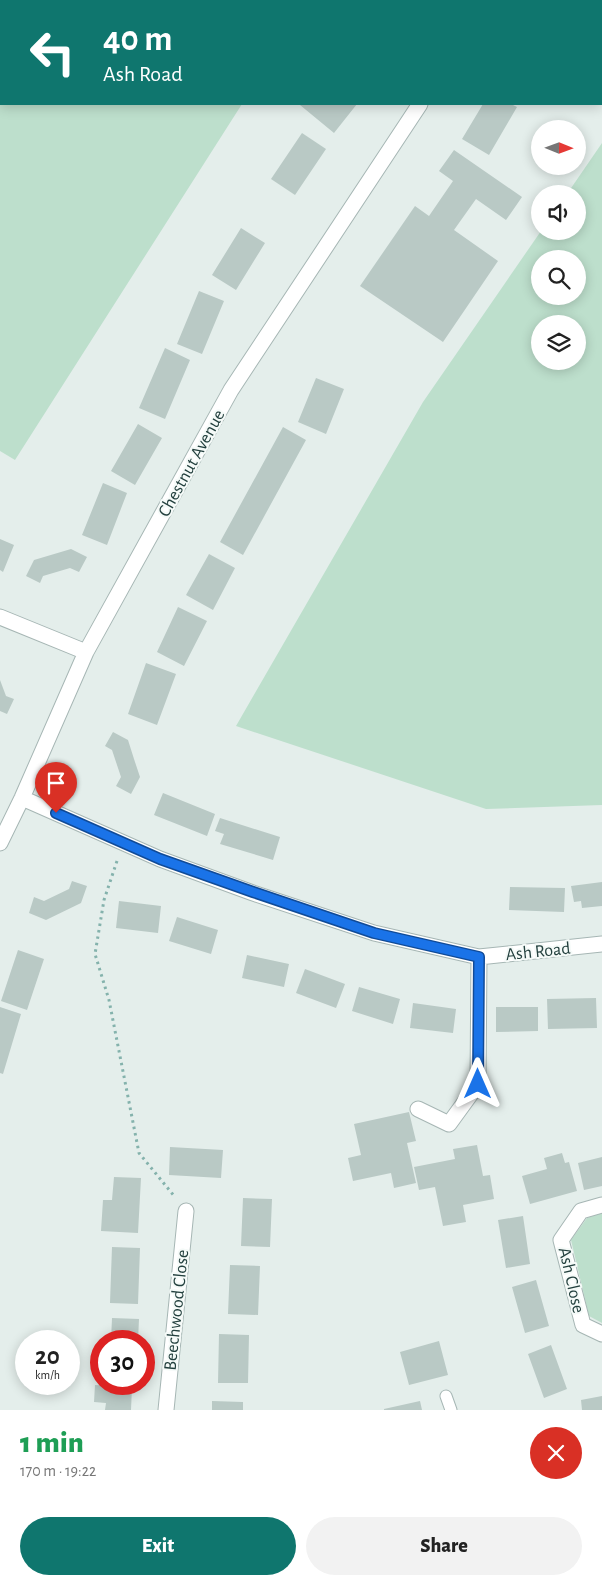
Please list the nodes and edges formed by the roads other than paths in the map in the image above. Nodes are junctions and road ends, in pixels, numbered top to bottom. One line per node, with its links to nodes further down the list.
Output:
1 (419, 105): 3 (street, Chestnut Avenue)
2 (0, 616): 3 (street)
3 (86, 652): 4 (street, Chestnut Avenue)
4 (22, 798): 5 (street, Chestnut Avenue); 7 (street, Ash Road)
5 (0, 843)
6 (602, 944): 7 (street, Ash Road)
7 (479, 957): 8 (street)
8 (418, 1109)
9 (602, 1205): 11 (street, Ash Close)
10 (186, 1211): 13 (street, Beechwood Close)
11 (602, 1334)
12 (446, 1396): 14 (lane)
13 (166, 1410)
14 (451, 1410)

